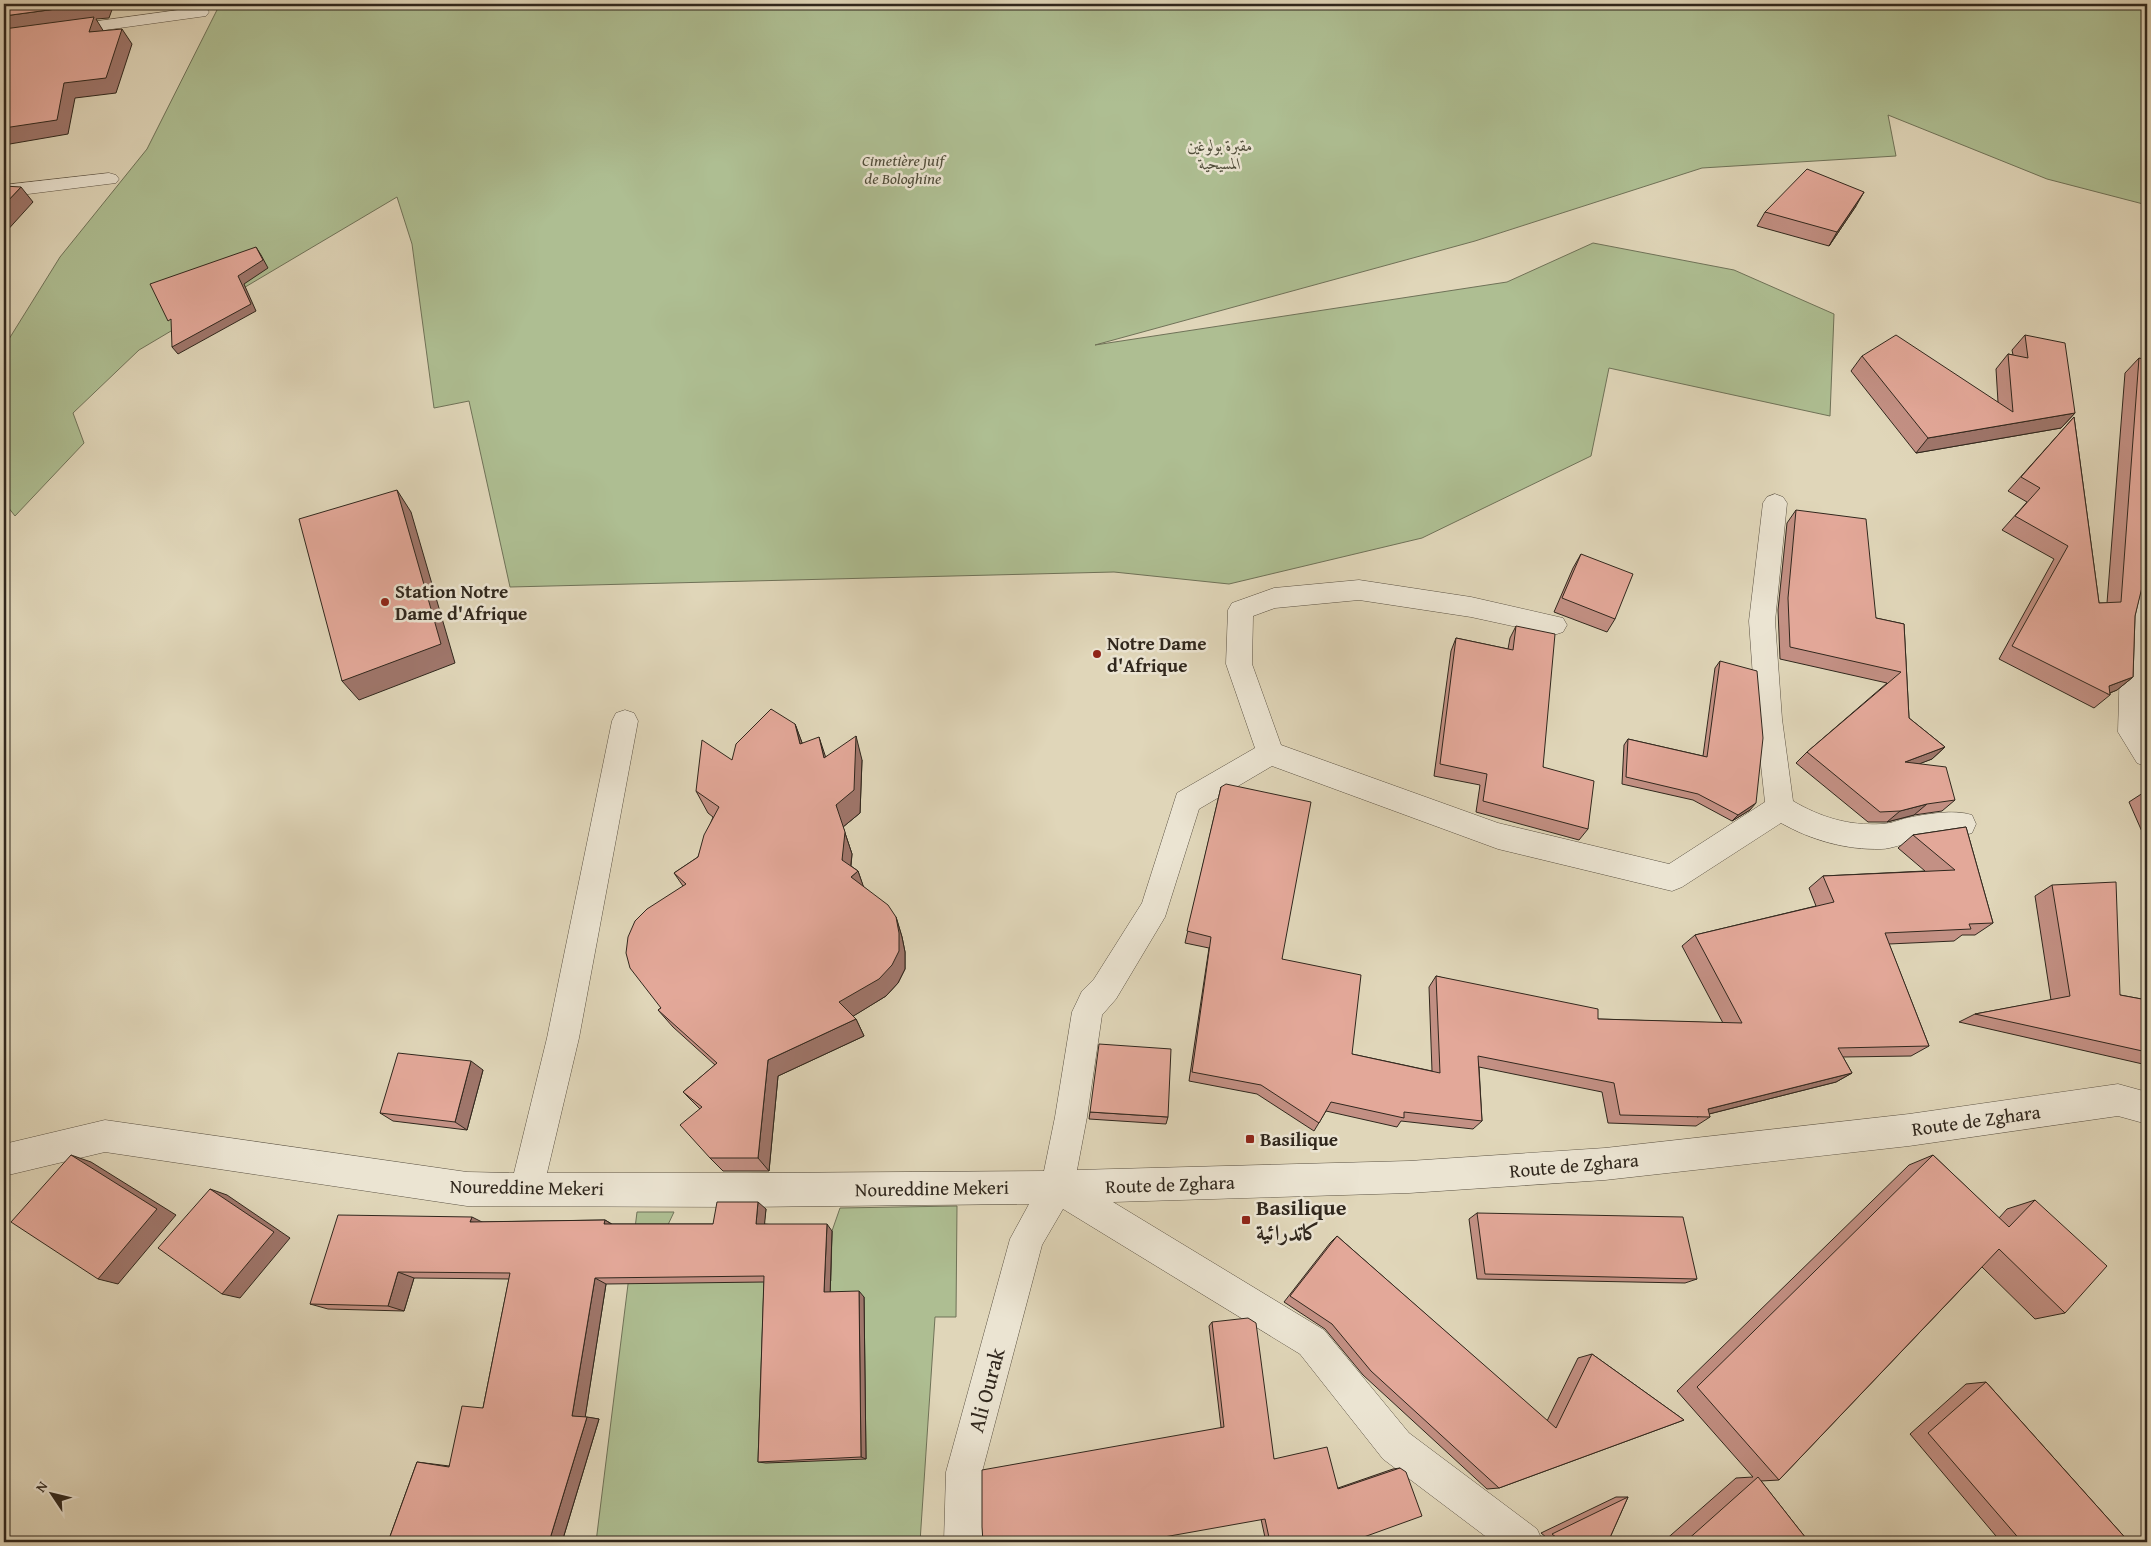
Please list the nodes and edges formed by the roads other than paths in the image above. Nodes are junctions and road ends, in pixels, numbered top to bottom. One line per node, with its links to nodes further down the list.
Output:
1 (200, 12): 2 (street)
2 (4, 39)
3 (108, 179): 4 (street)
4 (4, 191)
5 (1775, 503): 11 (street)
6 (2147, 586): 10 (street)
7 (1554, 625): 9 (street)
8 (625, 721): 16 (street)
9 (1270, 753): 11 (street); 15 (street)
10 (2147, 755)
11 (1780, 808): 12 (street)
12 (1962, 824)
13 (2147, 1108): 15 (street, Route de Zghara)
14 (4, 1160): 16 (street, Noureddine Mekeri)
15 (1057, 1187): 16 (street, Noureddine Mekeri); 17 (street, Ali Ourak); 18 (street)
16 (527, 1189)
17 (963, 1542)
18 (1524, 1542)

